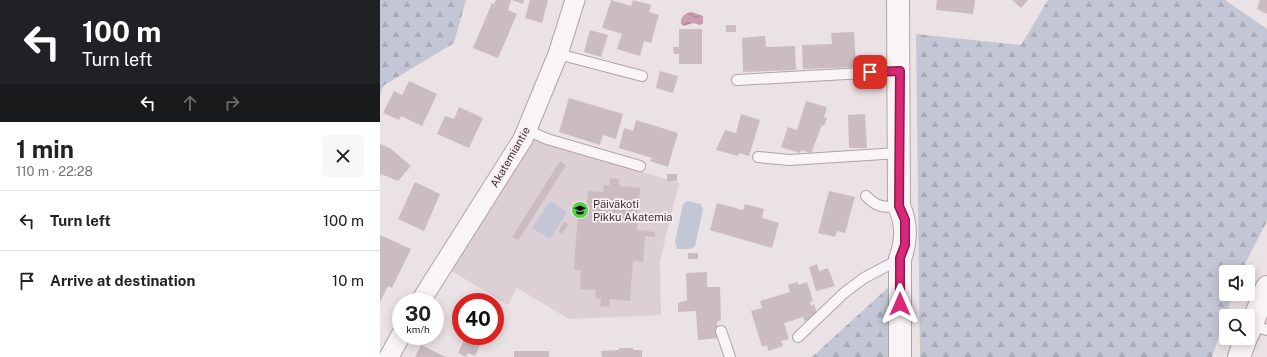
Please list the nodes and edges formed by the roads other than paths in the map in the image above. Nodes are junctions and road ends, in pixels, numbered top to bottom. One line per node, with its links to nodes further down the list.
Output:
1 (575, 0): 3 (street, Akatemiantie)
2 (898, 0): 4 (street)
3 (558, 54): 5 (lane); 7 (street, Akatemiantie)
4 (900, 71): 6 (lane); 8 (street)
5 (642, 76)
6 (737, 80)
7 (527, 130): 10 (lane); 15 (street, Akatemiantie)
8 (899, 153): 9 (lane); 12 (street)
9 (758, 158)
10 (640, 166)
11 (866, 196): 12 (lane)
12 (899, 206): 13 (street)
13 (900, 258): 18 (lane); 23 (street)
14 (1267, 287): 16 (street)
15 (426, 293)
16 (1255, 326)
17 (721, 331): 22 (lane)
18 (798, 337)
19 (396, 345): 21 (street)
20 (1246, 345): 24 (street)
21 (389, 357)
22 (730, 357)
23 (900, 357)
24 (1239, 357)

